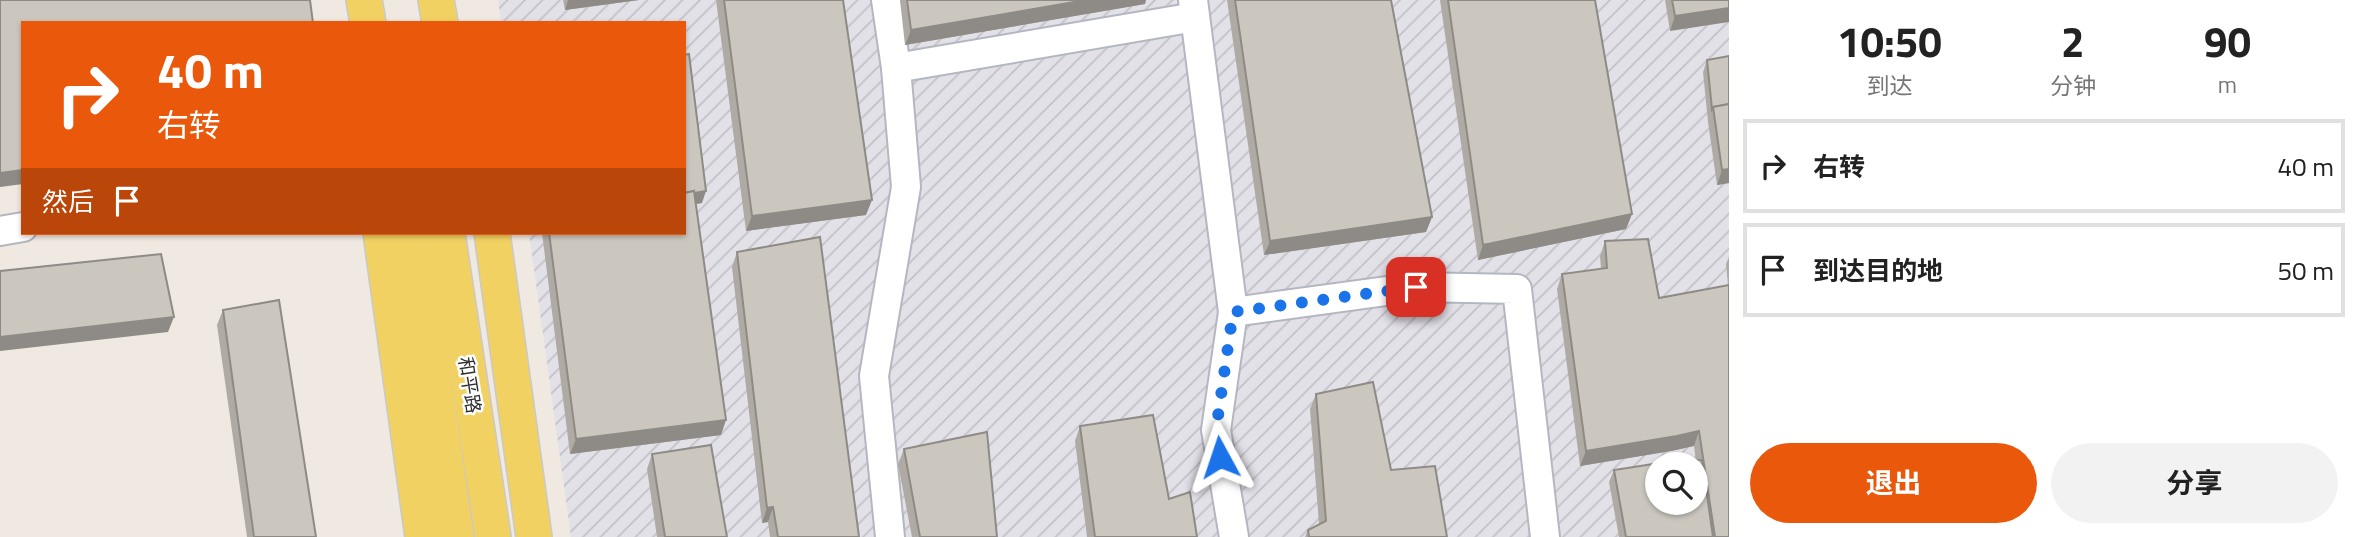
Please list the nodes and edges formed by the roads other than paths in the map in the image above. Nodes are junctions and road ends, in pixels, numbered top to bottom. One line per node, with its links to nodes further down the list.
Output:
1 (364, 0): 5 (main road)
2 (436, 0): 6 (main road)
3 (886, 0): 7 (street)
4 (1194, 9): 7 (street); 14 (street)
5 (368, 21)
6 (440, 21)
7 (896, 68): 19 (street)
8 (21, 227): 9 (street)
9 (0, 231)
10 (382, 235): 15 (main road)
11 (413, 235): 16 (main road, 和平路)
12 (447, 235): 17 (main road, 和平路)
13 (492, 235): 18 (main road)
14 (1233, 312): 20 (street); 21 (street)
15 (423, 537)
16 (456, 537)
17 (493, 537)
18 (534, 537)
19 (890, 537)
20 (1234, 537)
21 (1545, 537)

